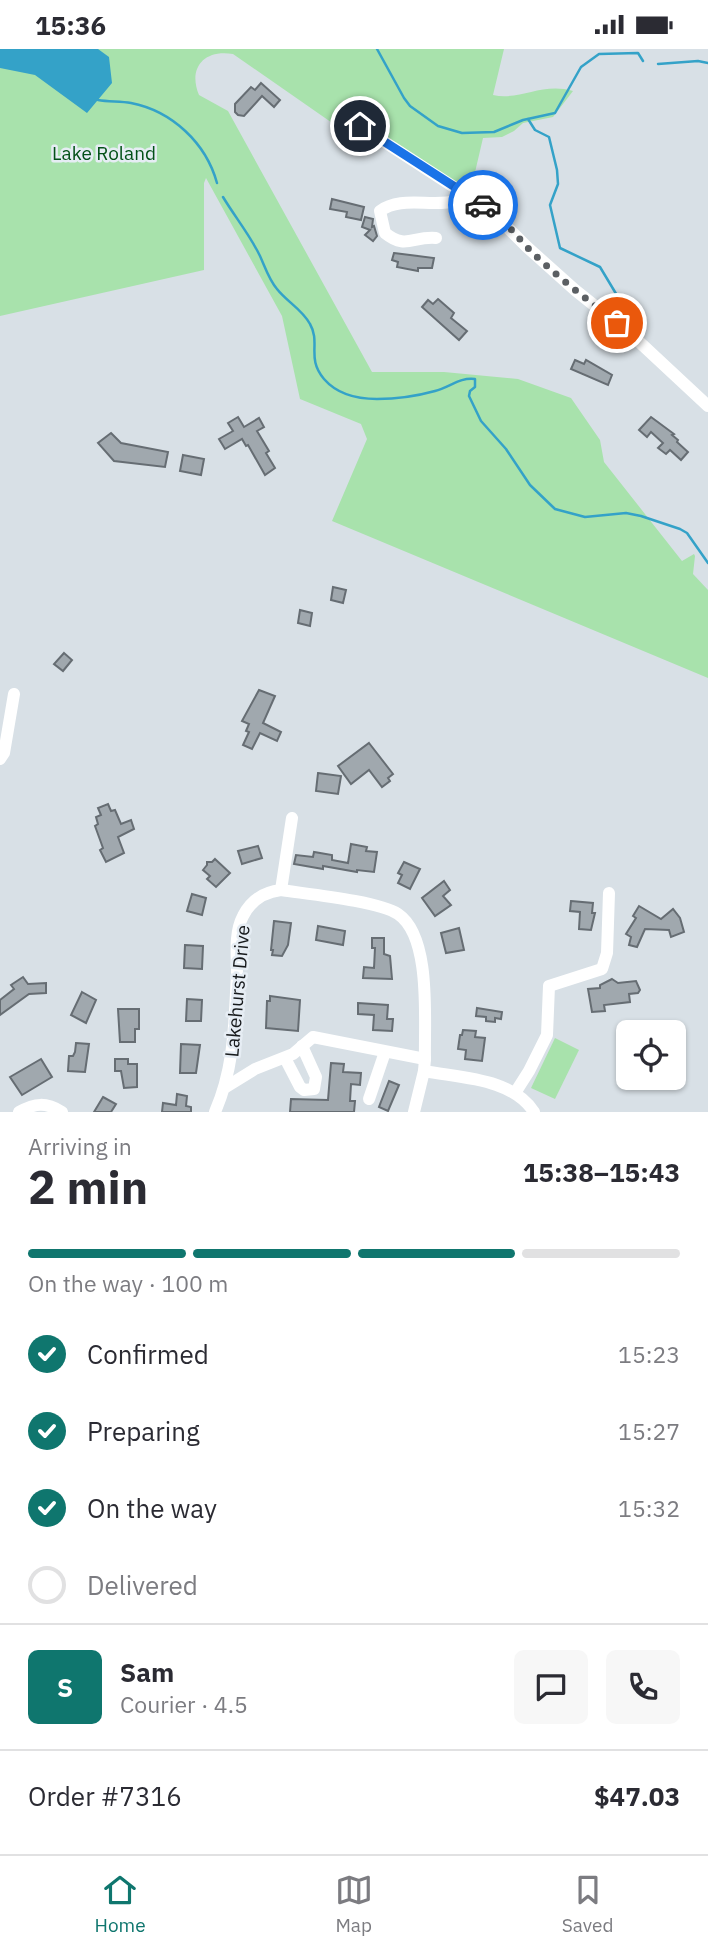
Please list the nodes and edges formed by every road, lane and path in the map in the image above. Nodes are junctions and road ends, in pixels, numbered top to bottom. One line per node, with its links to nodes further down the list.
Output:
1 (349, 119): 2 (street)
2 (468, 196): 3 (street); 4 (street)
3 (436, 238)
4 (708, 406)
5 (14, 694): 6 (street)
6 (0, 759)
7 (292, 818): 8 (street)
8 (281, 890): 13 (street); 14 (street, Lakehurst Drive)
9 (609, 893): 15 (street)
10 (302, 1047): 11 (street); 12 (street); 12 (street)
11 (386, 1052): 13 (street); 16 (street)
12 (285, 1058): 14 (street)
13 (425, 1065): 15 (street); 20 (street)
14 (226, 1087): 19 (street, Lakehurst Drive)
15 (515, 1093): 21 (street)
16 (369, 1098)
17 (19, 1112): 18 (street)
18 (62, 1112)
19 (215, 1112)
20 (414, 1112)
21 (534, 1112)

